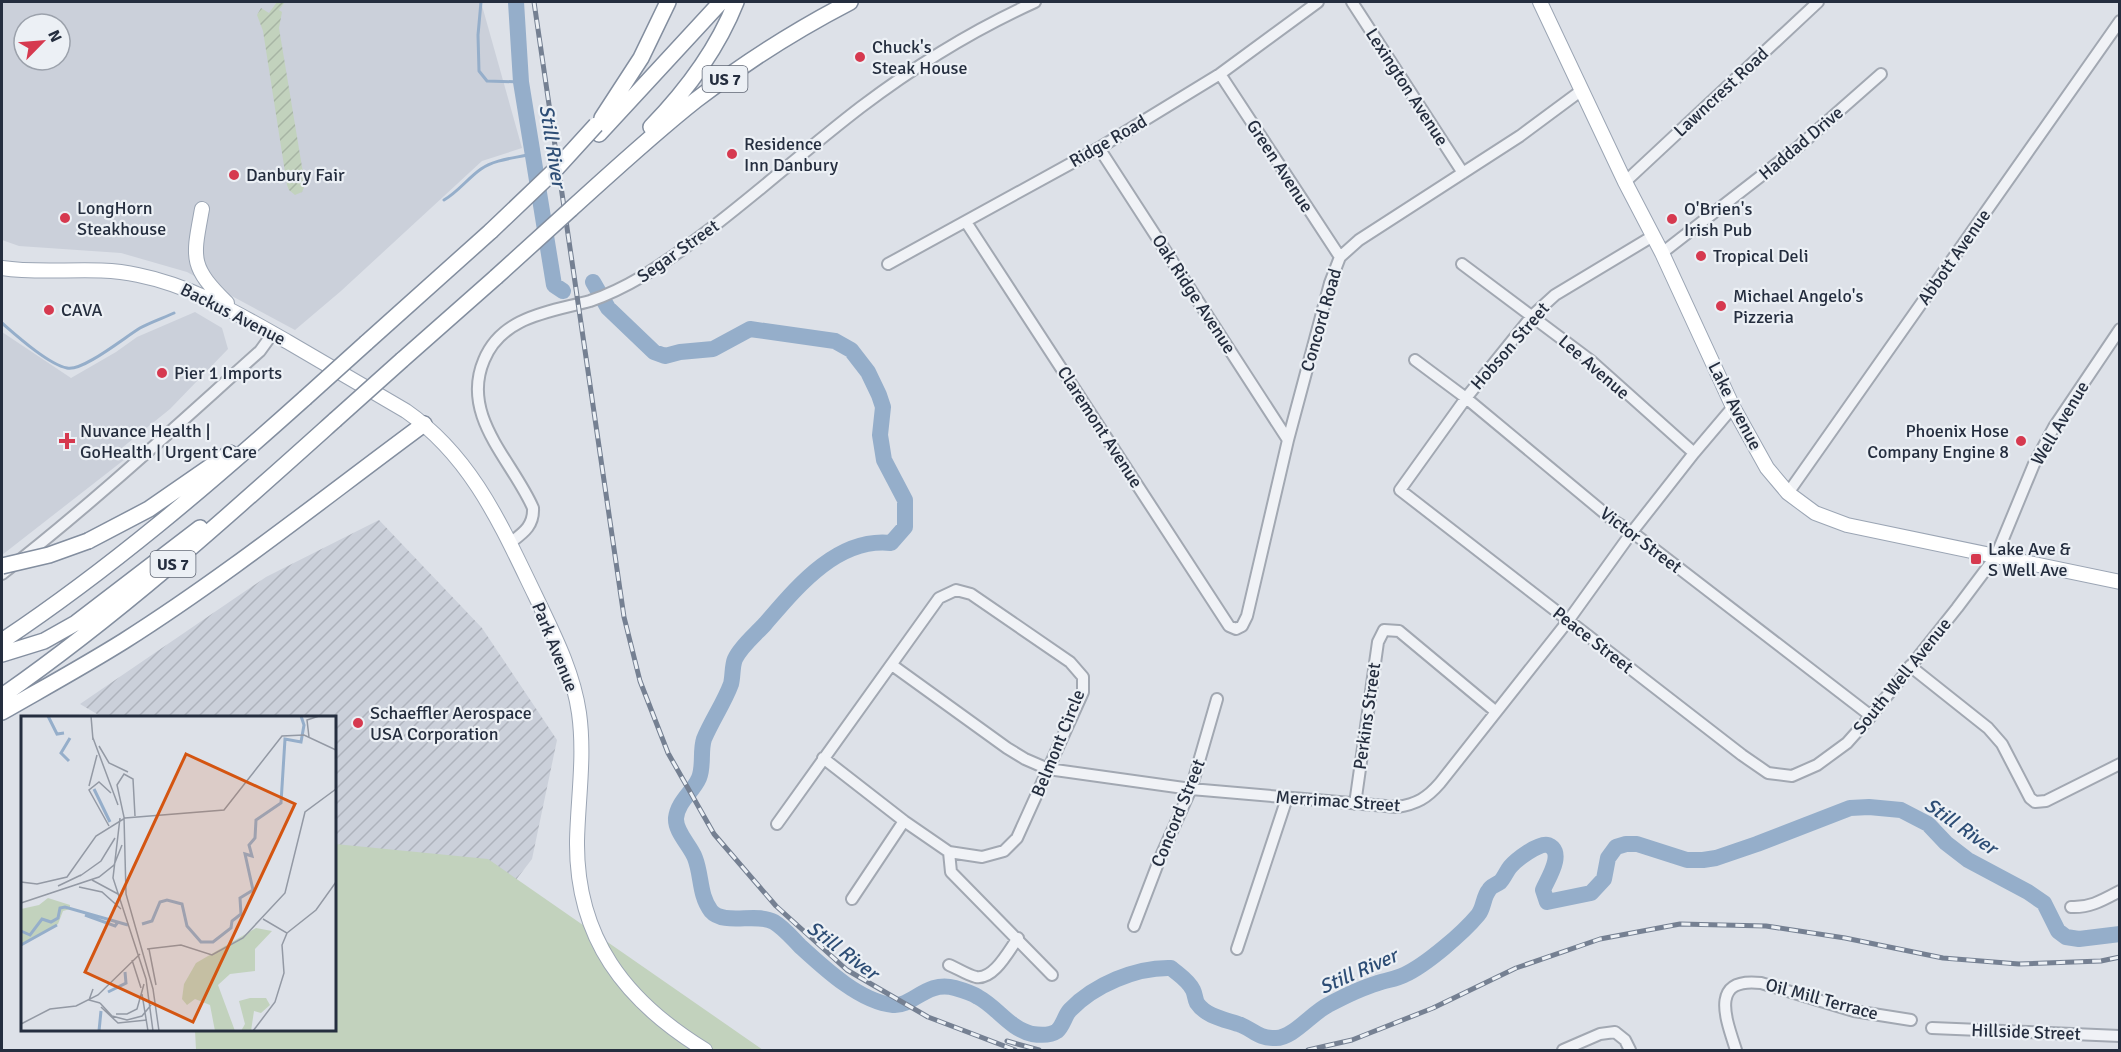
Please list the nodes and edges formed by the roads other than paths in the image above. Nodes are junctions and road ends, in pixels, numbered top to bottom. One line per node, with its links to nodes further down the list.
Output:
1 (668, 2): 14 (highway)
2 (721, 2): 14 (highway)
3 (736, 2): 16 (highway)
4 (850, 2): 16 (highway, US 7)
5 (1035, 2): 43 (street, Segar Street)
6 (1318, 2): 11 (street, Ridge Road)
7 (1352, 2): 17 (street, Lexington Avenue)
8 (1540, 2): 13 (main road, Lake Avenue)
9 (1818, 2): 18 (street, Lawncrest Road)
10 (2120, 21): 41 (street, Abbott Avenue)
11 (1220, 74): 15 (street, Ridge Road); 23 (street, Green Avenue)
12 (1881, 74): 22 (street, Haddad Drive)
13 (1582, 90): 17 (street, Concord Road); 18 (main road, Lake Avenue)
14 (597, 130): 33 (highway, US 7, bridge)
15 (1099, 148): 20 (street, Ridge Road); 38 (street, Oak Ridge Avenue)
16 (610, 171): 36 (highway, US 7, bridge)
17 (1463, 173): 23 (street, Concord Road)
18 (1625, 182): 21 (main road, Lake Avenue)
19 (202, 209): 27 (main road)
20 (966, 222): 24 (street, Ridge Road); 49 (street, Claremont Avenue)
21 (1653, 236): 22 (main road, Lake Avenue); 28 (street, Hobson Street)
22 (1662, 253): 35 (main road, Lake Avenue)
23 (1340, 257): 38 (street, Concord Road)
24 (888, 264)
25 (1462, 264): 28 (street, Lee Avenue)
26 (2, 268): 27 (main road, Backus Avenue)
27 (240, 315): 30 (main road, Backus Avenue)
28 (1532, 316): 34 (street, Hobson Street); 39 (street, Lee Avenue)
29 (2120, 329): 44 (street, Well Avenue)
30 (273, 333): 32 (main road, Backus Avenue); 46 (street)
31 (1415, 360): 34 (street, Victor Street)
32 (349, 377): 37 (main road, Park Avenue)
33 (305, 398): 45 (highway, bridge); 50 (highway, US 7)
34 (1466, 398): 40 (street, Hobson Street); 42 (street, Victor Street)
35 (1733, 407): 39 (street, Merrimac Street); 41 (main road, Lake Avenue)
36 (335, 420): 51 (highway); 54 (highway, US 7)
37 (424, 424): 43 (main road, Park Avenue); 57 (highway)
38 (1288, 440): 49 (street, Concord Road)
39 (1694, 453): 42 (street, Merrimac Street)
40 (1400, 490): 48 (street, Peace Street)
41 (1788, 493): 44 (main road, Lake Avenue)
42 (1632, 532): 48 (street, Merrimac Street); 58 (street, Victor Street)
43 (510, 543): 80 (main road, Park Avenue)
44 (1996, 556): 47 (main road, Lake Avenue); 53 (street, South Well Avenue)
45 (2, 566)
46 (2, 574)
47 (2120, 582)
48 (1568, 621): 56 (street, Merrimac Street); 62 (street, Peace Street)
49 (1236, 629)
50 (2, 641)
51 (2, 654)
52 (892, 665): 59 (street, Belmont Circle); 61 (street, Merrimac Street); 61 (street, Belmont Circle)
53 (1910, 666): 58 (street, South Well Avenue); 60 (street)
54 (2, 696)
55 (1217, 699): 63 (street, Concord Street)
56 (1495, 711): 65 (street, Merrimac Street); 65 (street, Perkins Street)
57 (2, 712)
58 (1871, 716): 62 (street, South Well Avenue)
59 (823, 759): 66 (street, Belmont Circle); 67 (street, Belmont Circle)
60 (2120, 764)
61 (1048, 769): 63 (street, Merrimac Street); 68 (street, Belmont Circle)
62 (1792, 776)
63 (1191, 789): 64 (street, Merrimac Street); 72 (street, Concord Street)
64 (1287, 798): 65 (street, Merrimac Street); 74 (street)
65 (1355, 804)
66 (904, 821): 68 (street, Belmont Circle); 70 (street)
67 (777, 824)
68 (949, 852): 73 (street)
69 (2120, 891): 71 (street)
70 (852, 899)
71 (2071, 908)
72 (1134, 926)
73 (1018, 938): 75 (street); 76 (street)
74 (1237, 949)
75 (949, 965)
76 (1052, 975)
77 (1911, 1020): 83 (street, Oil Mill Terrace)
78 (1932, 1028): 79 (street, Hillside Street)
79 (2120, 1036)
80 (705, 1050)
81 (1563, 1050): 82 (street)
82 (1630, 1050)
83 (1736, 1050)

